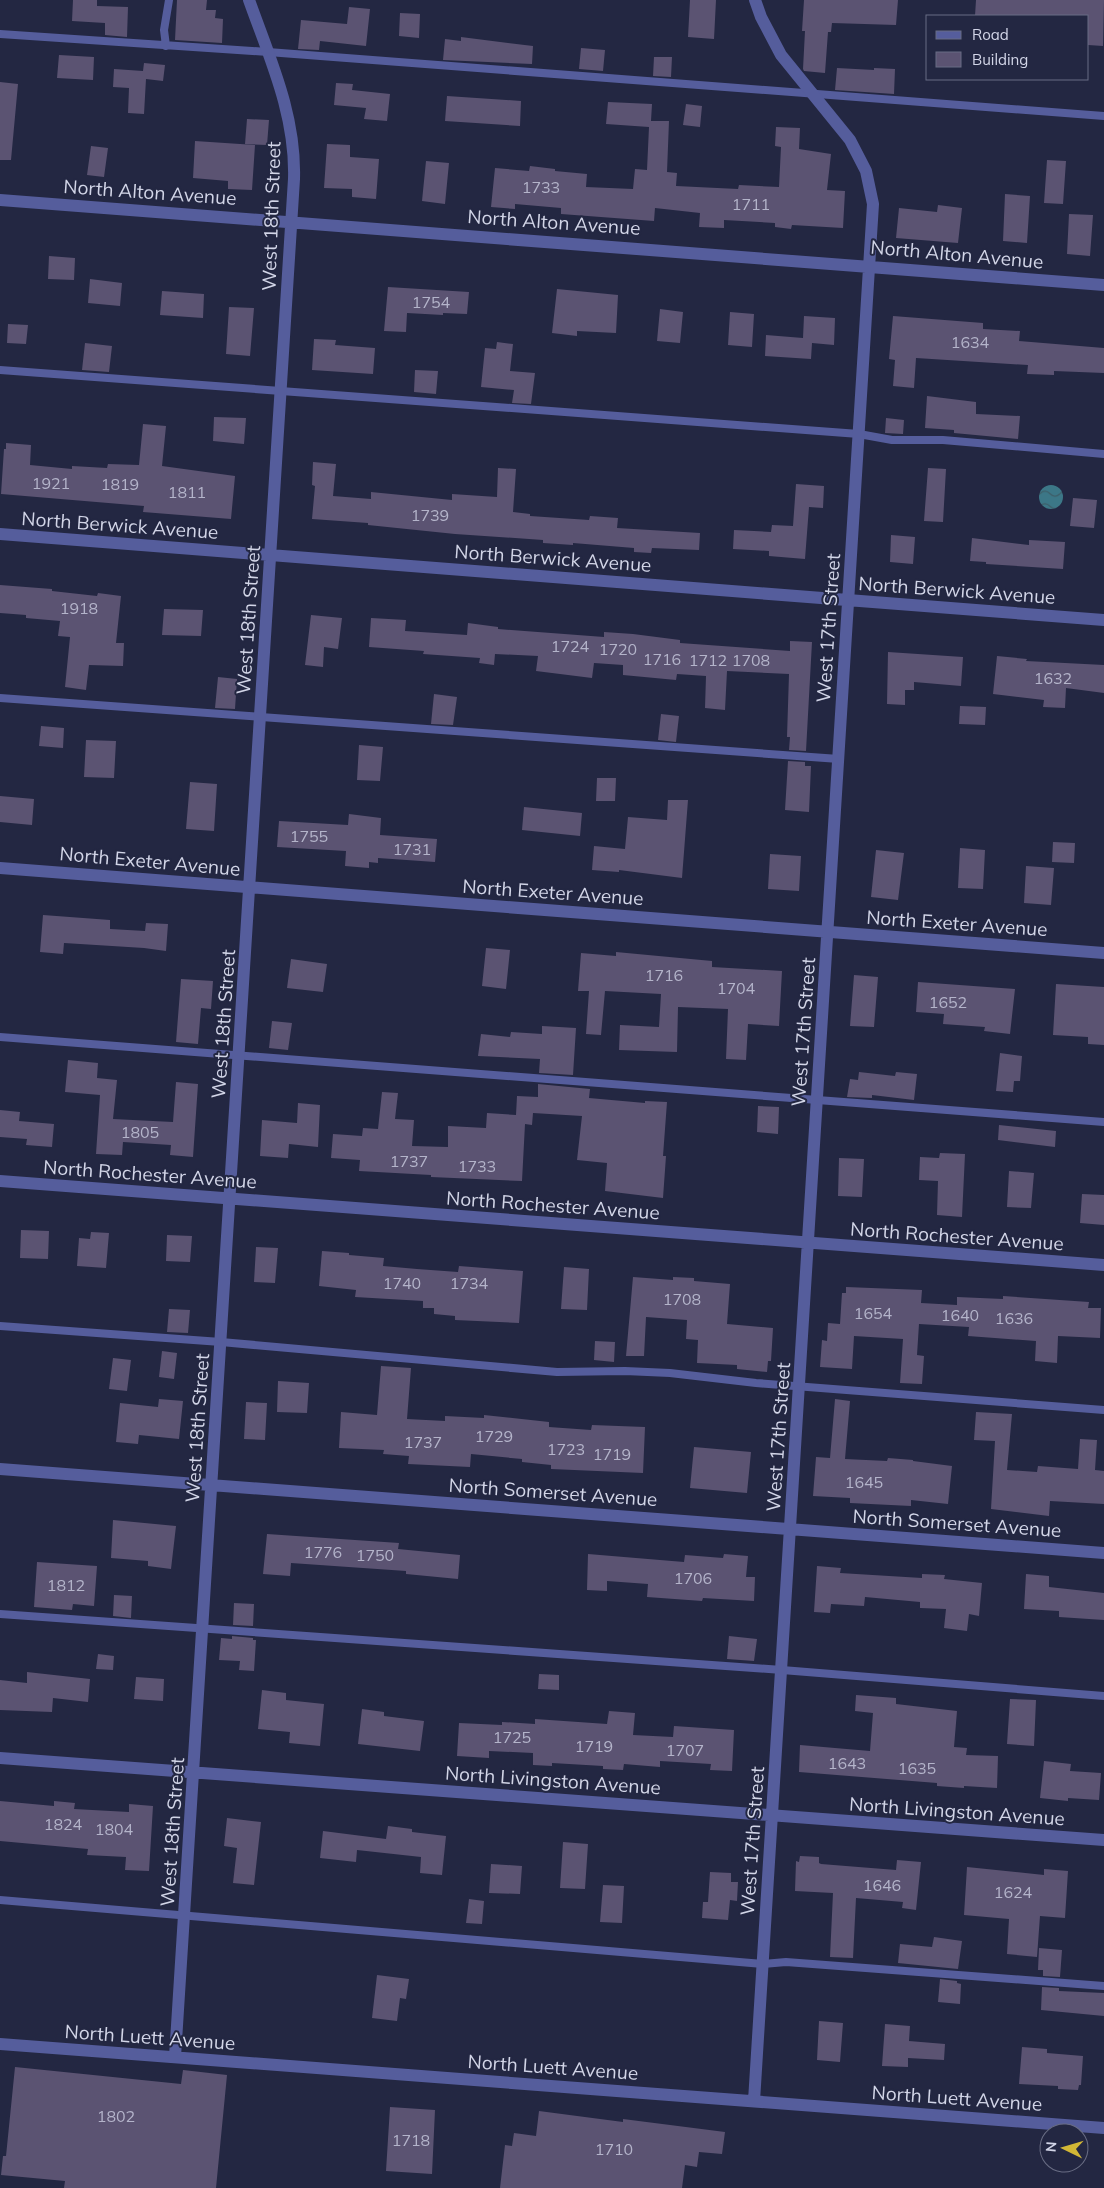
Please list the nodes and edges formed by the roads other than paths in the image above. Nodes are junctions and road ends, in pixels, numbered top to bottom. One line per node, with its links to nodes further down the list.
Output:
1 (169, 0): 5 (lane)
2 (249, 0): 6 (street, West 18th Street)
3 (756, 0): 7 (street, West 17th Street)
4 (0, 34): 5 (lane)
5 (166, 46): 6 (lane)
6 (268, 52): 7 (lane); 10 (street, West 18th Street)
7 (814, 95): 8 (lane); 11 (street, West 17th Street)
8 (1104, 116)
9 (0, 200): 10 (street, North Alton Avenue)
10 (292, 221): 11 (street, North Alton Avenue); 14 (street, West 18th Street)
11 (870, 265): 12 (street, North Alton Avenue); 15 (street, West 17th Street)
12 (1104, 285)
13 (0, 370): 14 (lane)
14 (281, 391): 15 (lane); 18 (street, West 18th Street)
15 (859, 434): 16 (lane); 19 (street, West 17th Street)
16 (1104, 454)
17 (0, 534): 18 (street, North Berwick Avenue)
18 (271, 555): 19 (street, North Berwick Avenue); 22 (street, West 18th Street)
19 (849, 600): 20 (street, North Berwick Avenue); 23 (street, West 17th Street)
20 (1104, 620)
21 (0, 698): 22 (lane)
22 (261, 718): 23 (lane); 25 (street, West 18th Street)
23 (839, 759): 26 (street, West 17th Street)
24 (0, 868): 25 (street, North Exeter Avenue)
25 (251, 888): 26 (street, North Exeter Avenue); 29 (street, West 18th Street)
26 (828, 932): 27 (street, North Exeter Avenue); 30 (street, West 17th Street)
27 (1104, 954)
28 (0, 1037): 29 (lane)
29 (240, 1056): 30 (lane); 33 (street, West 18th Street)
30 (818, 1100): 31 (lane); 34 (street, West 17th Street)
31 (1104, 1122)
32 (0, 1181): 33 (street, North Rochester Avenue)
33 (231, 1199): 34 (street, North Rochester Avenue); 37 (street, West 18th Street)
34 (808, 1243): 35 (street, North Rochester Avenue); 38 (street, West 17th Street)
35 (1104, 1266)
36 (0, 1326): 37 (lane)
37 (221, 1342): 38 (lane); 41 (street, West 18th Street)
38 (800, 1386): 39 (lane); 42 (street, West 17th Street)
39 (1104, 1410)
40 (0, 1469): 41 (street, North Somerset Avenue)
41 (212, 1485): 42 (street, North Somerset Avenue); 45 (street, West 18th Street)
42 (791, 1530): 43 (street, North Somerset Avenue); 46 (street, West 17th Street)
43 (1104, 1554)
44 (0, 1614): 45 (lane)
45 (203, 1628): 46 (lane); 49 (street, West 18th Street)
46 (782, 1670): 47 (lane); 50 (street, West 17th Street)
47 (1104, 1696)
48 (0, 1758): 49 (street, North Livingston Avenue)
49 (194, 1771): 50 (street, North Livingston Avenue); 53 (street, West 18th Street)
50 (772, 1815): 51 (street, North Livingston Avenue); 54 (street, West 17th Street)
51 (1104, 1840)
52 (0, 1900): 53 (lane)
53 (185, 1916): 54 (lane); 57 (street, West 18th Street)
54 (763, 1964): 55 (lane); 58 (street, West 17th Street)
55 (1104, 1986)
56 (0, 2044): 57 (street, North Luett Avenue)
57 (175, 2058): 58 (street, North Luett Avenue)
58 (754, 2102): 59 (street, North Luett Avenue)
59 (1104, 2128)

